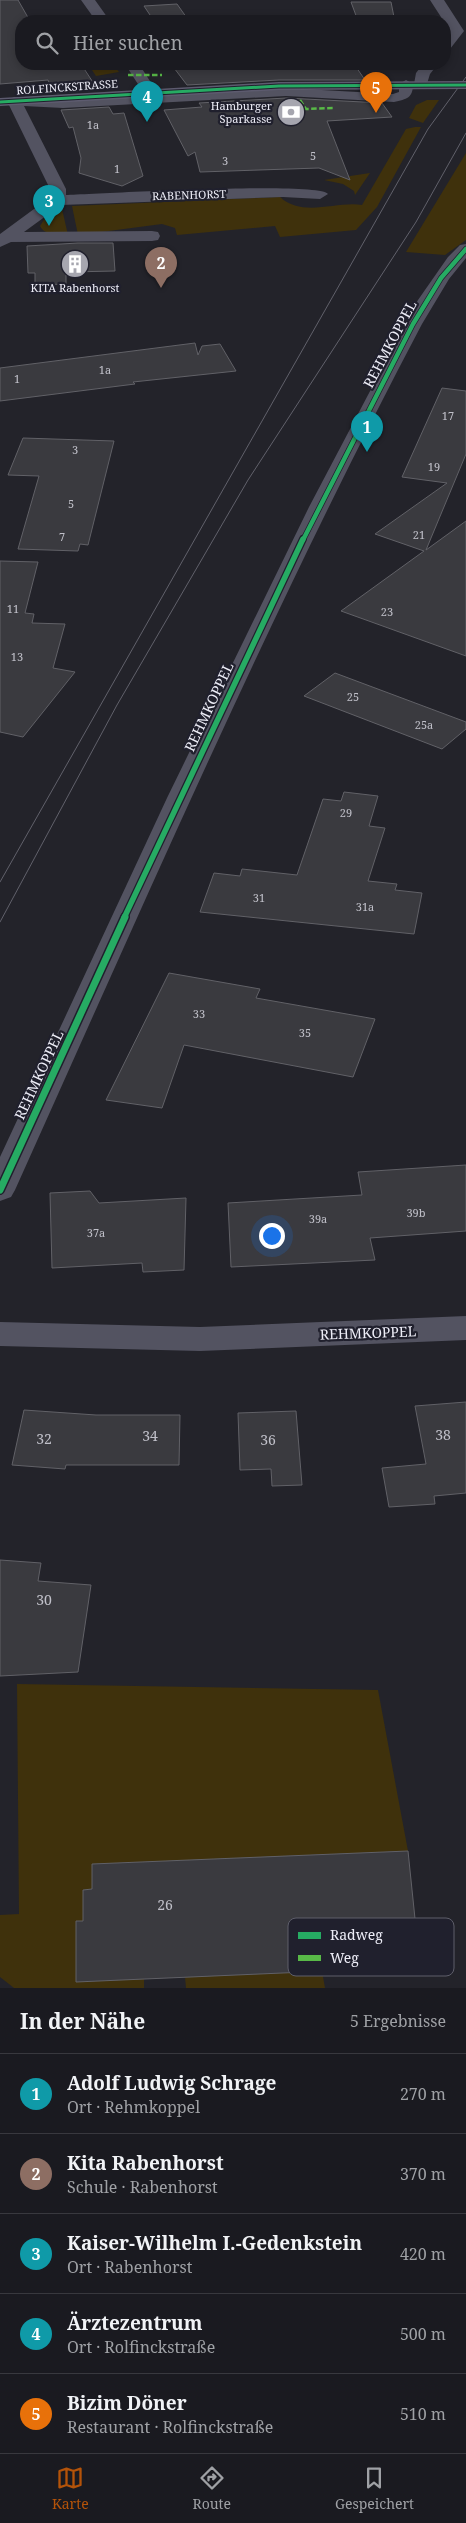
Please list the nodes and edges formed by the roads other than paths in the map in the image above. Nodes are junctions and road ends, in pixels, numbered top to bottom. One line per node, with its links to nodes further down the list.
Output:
1 (88, 0): 3 (street)
2 (437, 0): 4 (street)
3 (99, 15)
4 (448, 15)
5 (451, 19): 6 (street)
6 (451, 38)
7 (136, 70): 13 (street)
8 (426, 70): 10 (street)
9 (406, 84): 10 (main road, ROLFINCKSTRASSE); 12 (main road, ROLFINCKSTRASSE); 14 (street)
10 (421, 84): 11 (main road, ROLFINCKSTRASSE)
11 (466, 85)
12 (252, 87): 13 (main road, ROLFINCKSTRASSE); 14 (street)
13 (150, 92): 15 (main road, ROLFINCKSTRASSE)
14 (298, 92): 15 (street)
15 (7, 102): 17 (street)
16 (320, 194): 17 (street, RABENHORST)
17 (57, 200): 19 (street)
18 (8, 218): 19 (street)
19 (30, 220): 21 (street)
20 (152, 236): 21 (street)
21 (4, 240)
22 (465, 250): 23 (street, REHMKOPPEL)
23 (0, 1190)
24 (466, 1328): 25 (street, REHMKOPPEL)
25 (0, 1334)

